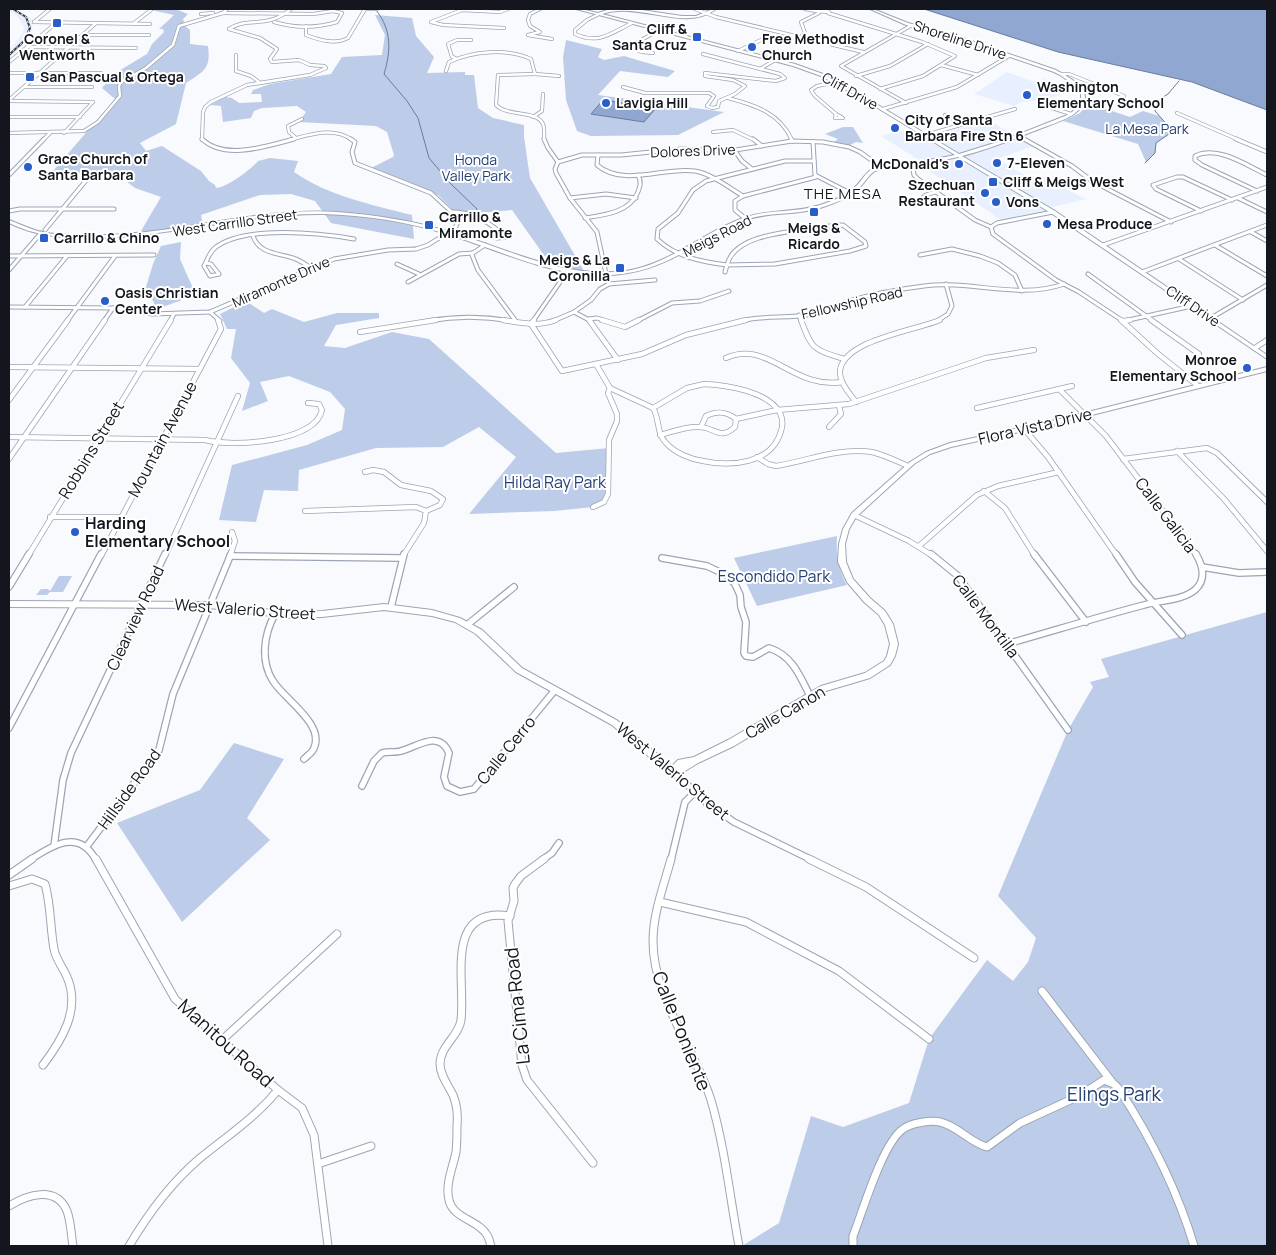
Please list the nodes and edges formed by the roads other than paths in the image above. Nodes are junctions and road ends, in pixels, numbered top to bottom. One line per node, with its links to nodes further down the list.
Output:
1 (50, 9): 24 (street)
2 (227, 9): 15 (street)
3 (290, 9): 20 (street)
4 (364, 9): 5 (street); 29 (street)
5 (376, 9)
6 (508, 9): 30 (street)
7 (540, 9): 36 (street)
8 (578, 9): 21 (main road, Cliff Drive)
9 (695, 9): 17 (street)
10 (716, 9): 17 (main road)
11 (805, 9): 16 (street)
12 (826, 9): 16 (street); 18 (street)
13 (870, 9): 28 (main road, Shoreline Drive)
14 (151, 10): 26 (street)
15 (223, 12): 19 (street); 20 (street); 88 (street)
16 (817, 12): 18 (street); 35 (street)
17 (706, 13): 21 (main road); 35 (street)
18 (828, 13): 32 (street)
19 (201, 14)
20 (286, 14): 22 (street); 29 (street)
21 (599, 14): 23 (main road, Cliff Drive); 23 (street)
22 (273, 22): 29 (street); 62 (street)
23 (632, 23): 31 (main road, Cliff Drive)
24 (55, 24): 25 (street); 39 (street)
25 (95, 24): 26 (street); 33 (street)
26 (134, 24): 27 (street)
27 (150, 24)
28 (912, 25): 32 (street); 47 (main road, Shoreline Drive)
29 (306, 26)
30 (504, 28)
31 (659, 30): 42 (main road, Cliff Drive); 44 (street)
32 (895, 34): 38 (street); 43 (street)
33 (82, 35): 34 (street); 40 (street)
34 (148, 35)
35 (800, 37): 42 (street); 43 (street)
36 (552, 39)
37 (471, 40): 48 (street)
38 (928, 44): 51 (street); 61 (street)
39 (27, 47): 40 (street); 50 (street)
40 (69, 47): 41 (street); 55 (street)
41 (136, 48)
42 (738, 51): 49 (main road, Cliff Drive)
43 (863, 52): 61 (street)
44 (654, 53)
45 (703, 54): 52 (street)
46 (236, 55): 62 (street)
47 (1008, 56): 58 (main road, Shoreline Drive); 59 (street)
48 (455, 58): 53 (street); 57 (street)
49 (775, 60): 52 (street); 63 (main road, Cliff Drive)
50 (9, 62)
51 (942, 65): 59 (street); 67 (street)
52 (760, 69): 70 (street)
53 (446, 72)
54 (9, 73): 55 (street)
55 (40, 73): 56 (street); 64 (street)
56 (101, 73)
57 (534, 74): 60 (street); 82 (street)
58 (1061, 74): 69 (street); 78 (main road)
59 (978, 75): 72 (street)
60 (559, 76)
61 (856, 76): 67 (street)
62 (259, 82): 91 (street)
63 (835, 82): 74 (main road, Cliff Drive); 77 (street)
64 (24, 87): 65 (street); 71 (street)
65 (92, 87)
66 (630, 89): 70 (street)
67 (880, 89): 72 (street)
68 (543, 94): 82 (street)
69 (1124, 96)
70 (726, 98): 92 (street)
71 (9, 101): 81 (street)
72 (906, 103): 74 (street)
73 (1052, 108): 78 (street)
74 (883, 109): 89 (main road, Cliff Drive)
75 (1015, 109): 84 (street)
76 (1178, 113): 96 (street)
77 (836, 114)
78 (1071, 114): 90 (main road)
79 (946, 115): 84 (street)
80 (9, 117): 81 (street)
81 (80, 117): 88 (street)
82 (533, 117): 99 (street)
83 (302, 119): 91 (street)
84 (963, 124): 89 (street)
85 (713, 132): 94 (street)
86 (9, 133): 87 (street)
87 (50, 133): 88 (street); 104 (street)
88 (64, 133)
89 (926, 135): 98 (main road, Cliff Drive)
90 (1019, 136): 98 (main road); 130 (street)
91 (296, 138): 124 (street)
92 (792, 141): 93 (street, Dolores Drive); 94 (street, Dolores Drive)
93 (813, 142): 100 (street); 102 (street, Dolores Drive)
94 (762, 146): 95 (street, Dolores Drive)
95 (735, 151): 97 (street, Dolores Drive); 103 (street)
96 (1267, 152)
97 (598, 155): 99 (street, Dolores Drive); 106 (street)
98 (959, 155): 101 (main road); 125 (main road, Cliff Drive)
99 (558, 162): 115 (street)
100 (814, 162): 103 (street); 107 (street)
101 (912, 164): 102 (main road); 112 (street)
102 (881, 167): 113 (main road, Meigs Road)
103 (752, 169): 109 (street)
104 (9, 174)
105 (1267, 174): 111 (street)
106 (638, 175): 109 (street); 116 (street)
107 (816, 177): 113 (street); 114 (street)
108 (88, 178): 121 (street)
109 (712, 179): 114 (street); 145 (street)
110 (1267, 187): 111 (street)
111 (1257, 191): 117 (street)
112 (935, 192): 119 (street); 132 (street)
113 (850, 194): 128 (main road, Meigs Road)
114 (743, 196): 128 (street)
115 (570, 198): 116 (street); 127 (street)
116 (636, 198): 127 (street)
117 (1238, 198): 118 (street); 126 (street)
118 (1232, 200): 123 (street); 123 (street)
119 (919, 201)
120 (114, 209): 121 (street)
121 (61, 210): 122 (street); 133 (street)
122 (9, 211)
123 (1201, 211): 130 (street)
124 (453, 212): 134 (street); 135 (street)
125 (1053, 212): 132 (street); 141 (main road, Cliff Drive)
126 (1267, 212)
127 (585, 218): 161 (street)
128 (746, 219): 145 (main road, Meigs Road)
129 (9, 222): 133 (main road, West Carrillo Street)
130 (1171, 222): 141 (street)
131 (1267, 225): 136 (street)
132 (991, 227): 167 (street)
133 (43, 231): 134 (main road, West Carrillo Street); 148 (street)
134 (448, 232): 140 (main road, West Carrillo Street); 155 (street, Miramonte Drive)
135 (500, 232)
136 (1251, 232): 139 (street); 142 (street)
137 (253, 236): 138 (street); 152 (street); 155 (street)
138 (354, 238)
139 (1267, 241)
140 (484, 245): 143 (street); 157 (main road, West Carrillo Street)
141 (1103, 245): 159 (main road, Cliff Drive)
142 (1215, 245): 151 (street); 163 (street)
143 (474, 252): 160 (street); 184 (street)
144 (154, 255): 150 (street)
145 (679, 255): 153 (street); 161 (main road, Meigs Road)
146 (920, 255): 169 (street)
147 (9, 256): 148 (street)
148 (21, 256): 149 (street); 156 (street)
149 (67, 256): 150 (street); 173 (street)
150 (115, 256): 175 (street)
151 (1178, 259): 159 (street); 171 (street)
152 (206, 262): 152 (street)
153 (726, 263): 153 (street); 158 (street)
154 (397, 264): 160 (street)
155 (311, 268): 177 (street, Miramonte Drive)
156 (9, 270)
157 (567, 272): 161 (main road, West Carrillo Street); 186 (street)
158 (725, 272)
159 (1142, 272): 172 (main road, Cliff Drive)
160 (418, 274): 165 (street)
161 (606, 274)
162 (1088, 274): 181 (street)
163 (1267, 276)
164 (655, 280): 178 (street)
165 (408, 282)
166 (946, 284): 169 (street, Fellowship Road); 180 (street, Fellowship Road); 194 (street)
167 (1064, 284): 169 (street, Fellowship Road); 185 (street)
168 (1267, 285): 171 (street)
169 (1022, 291)
170 (729, 292): 183 (street)
171 (1243, 300): 182 (street)
172 (1192, 306): 181 (street); 182 (main road, Cliff Drive)
173 (25, 307): 174 (street); 175 (street)
174 (9, 308)
175 (77, 308): 176 (street); 198 (street)
176 (113, 308): 179 (street); 199 (street)
177 (210, 312): 179 (street); 201 (street, Mountain Avenue)
178 (574, 312): 183 (street); 186 (street)
179 (174, 314): 200 (street, Robbins Street)
180 (799, 316): 194 (street); 195 (street, Fellowship Road)
181 (1146, 316): 185 (street); 191 (street)
182 (1211, 318): 189 (main road, Cliff Drive)
183 (589, 319): 195 (street)
184 (515, 320): 186 (street); 187 (street)
185 (1124, 321): 205 (street)
186 (531, 324): 196 (street, Fellowship Road)
187 (360, 332)
188 (1267, 340): 189 (street)
189 (1254, 348): 192 (main road, Cliff Drive)
190 (1034, 350): 210 (street)
191 (1200, 354)
192 (1267, 357)
193 (726, 358): 203 (street)
194 (844, 359): 203 (street)
195 (618, 360): 196 (street, Fellowship Road)
196 (596, 364): 206 (street)
197 (9, 367): 198 (street)
198 (33, 367): 199 (street); 209 (street)
199 (72, 368): 200 (street); 223 (street)
200 (140, 369): 201 (street); 224 (street, Robbins Street)
201 (200, 369): 225 (street, Mountain Avenue)
202 (1267, 369): 205 (main road, Flora Vista Drive)
203 (842, 382): 210 (street)
204 (1072, 386): 207 (street)
205 (1197, 386): 216 (main road, Flora Vista Drive)
206 (610, 388): 213 (street); 236 (street)
207 (1060, 390): 214 (street); 216 (street, Calle Galicia)
208 (238, 396): 226 (street, Clearview Road)
209 (9, 400)
210 (856, 402): 212 (street)
211 (308, 403): 226 (street)
212 (839, 406): 215 (street); 219 (street)
213 (653, 408): 215 (street); 221 (street)
214 (977, 408)
215 (777, 410): 217 (street); 228 (street)
216 (1087, 415): 220 (main road, Flora Vista Drive); 229 (street, Calle Galicia)
217 (736, 419): 218 (street); 218 (street)
218 (702, 427): 221 (street)
219 (829, 427)
220 (1024, 430): 231 (main road, Flora Vista Drive); 233 (street)
221 (660, 435): 228 (street)
222 (9, 437): 223 (street)
223 (24, 437): 224 (street); 230 (street)
224 (98, 439): 225 (street); 240 (street, Robbins Street)
225 (162, 439): 226 (street); 241 (street, Mountain Avenue)
226 (217, 442): 256 (street, Clearview Road)
227 (1177, 451): 229 (street); 235 (street); 245 (street)
228 (757, 457): 231 (street)
229 (1123, 458): 249 (street, Calle Galicia)
230 (9, 459)
231 (908, 466): 239 (main road, Flora Vista Drive)
232 (365, 472): 238 (street)
233 (1059, 472): 234 (street); 253 (street)
234 (984, 491): 244 (street); 260 (street)
235 (1267, 502)
236 (593, 507)
237 (305, 511): 238 (street)
238 (426, 511): 247 (street)
239 (854, 515): 243 (main road, Flora Vista Drive); 244 (street, Calle Montilla)
240 (50, 517): 241 (street); 251 (street, Robbins Street)
241 (120, 517): 255 (street, Mountain Avenue)
242 (232, 532): 246 (street, Hillside Road)
243 (842, 544): 265 (main road, Calle Canon)
244 (919, 546): 263 (street, Calle Montilla)
245 (1267, 551)
246 (230, 556): 247 (street); 257 (street, Hillside Road)
247 (402, 558): 258 (street)
248 (662, 558): 265 (street)
249 (1202, 567): 250 (street); 253 (street, Calle Galicia)
250 (1267, 572)
251 (9, 587)
252 (514, 587): 261 (street)
253 (1153, 603): 260 (street, Calle Galicia); 262 (street)
254 (9, 604): 255 (main road, West Valerio Street)
255 (74, 604): 256 (main road, West Valerio Street); 266 (street, Mountain Avenue)
256 (142, 604): 257 (main road, West Valerio Street); 273 (street, Clearview Road)
257 (210, 605): 259 (main road, West Valerio Street); 274 (street, Hillside Road)
258 (392, 607): 259 (main road, West Valerio Street); 261 (main road, West Valerio Street)
259 (275, 614): 268 (street)
260 (1086, 622): 263 (street, Calle Galicia)
261 (467, 624): 264 (main road, West Valerio Street)
262 (1182, 635)
263 (1007, 644): 267 (street, Calle Montilla)
264 (556, 690): 269 (main road, West Valerio Street); 270 (street, Calle Cerro)
265 (810, 696): 269 (main road, Calle Canon)
266 (9, 728)
267 (1068, 730)
268 (304, 759)
269 (674, 770): 271 (street, West Valerio Street)
270 (362, 786)
271 (695, 792): 277 (street, Calle Poniente); 280 (street, West Valerio Street)
272 (559, 843): 278 (street, La Cima Road)
273 (54, 846): 274 (street); 275 (street)
274 (87, 846): 283 (street, Manitou Road)
275 (9, 875)
276 (9, 886): 284 (street)
277 (660, 902): 282 (street); 295 (street, Calle Poniente)
278 (510, 916): 288 (street, La Cima Road); 294 (street)
279 (337, 934): 283 (street)
280 (974, 958)
281 (1042, 991): 285 (street)
282 (928, 1039)
283 (221, 1041): 286 (street, Manitou Road)
284 (43, 1065)
285 (1114, 1084): 296 (street); 297 (street)
286 (278, 1090): 289 (street, Manitou Road); 292 (street)
287 (371, 1146): 289 (street)
288 (593, 1163)
289 (318, 1164): 293 (street, Manitou Road)
290 (9, 1206): 291 (street)
291 (73, 1246)
292 (129, 1246)
293 (328, 1246)
294 (491, 1246)
295 (739, 1246)
296 (853, 1246)
297 (1194, 1246)

